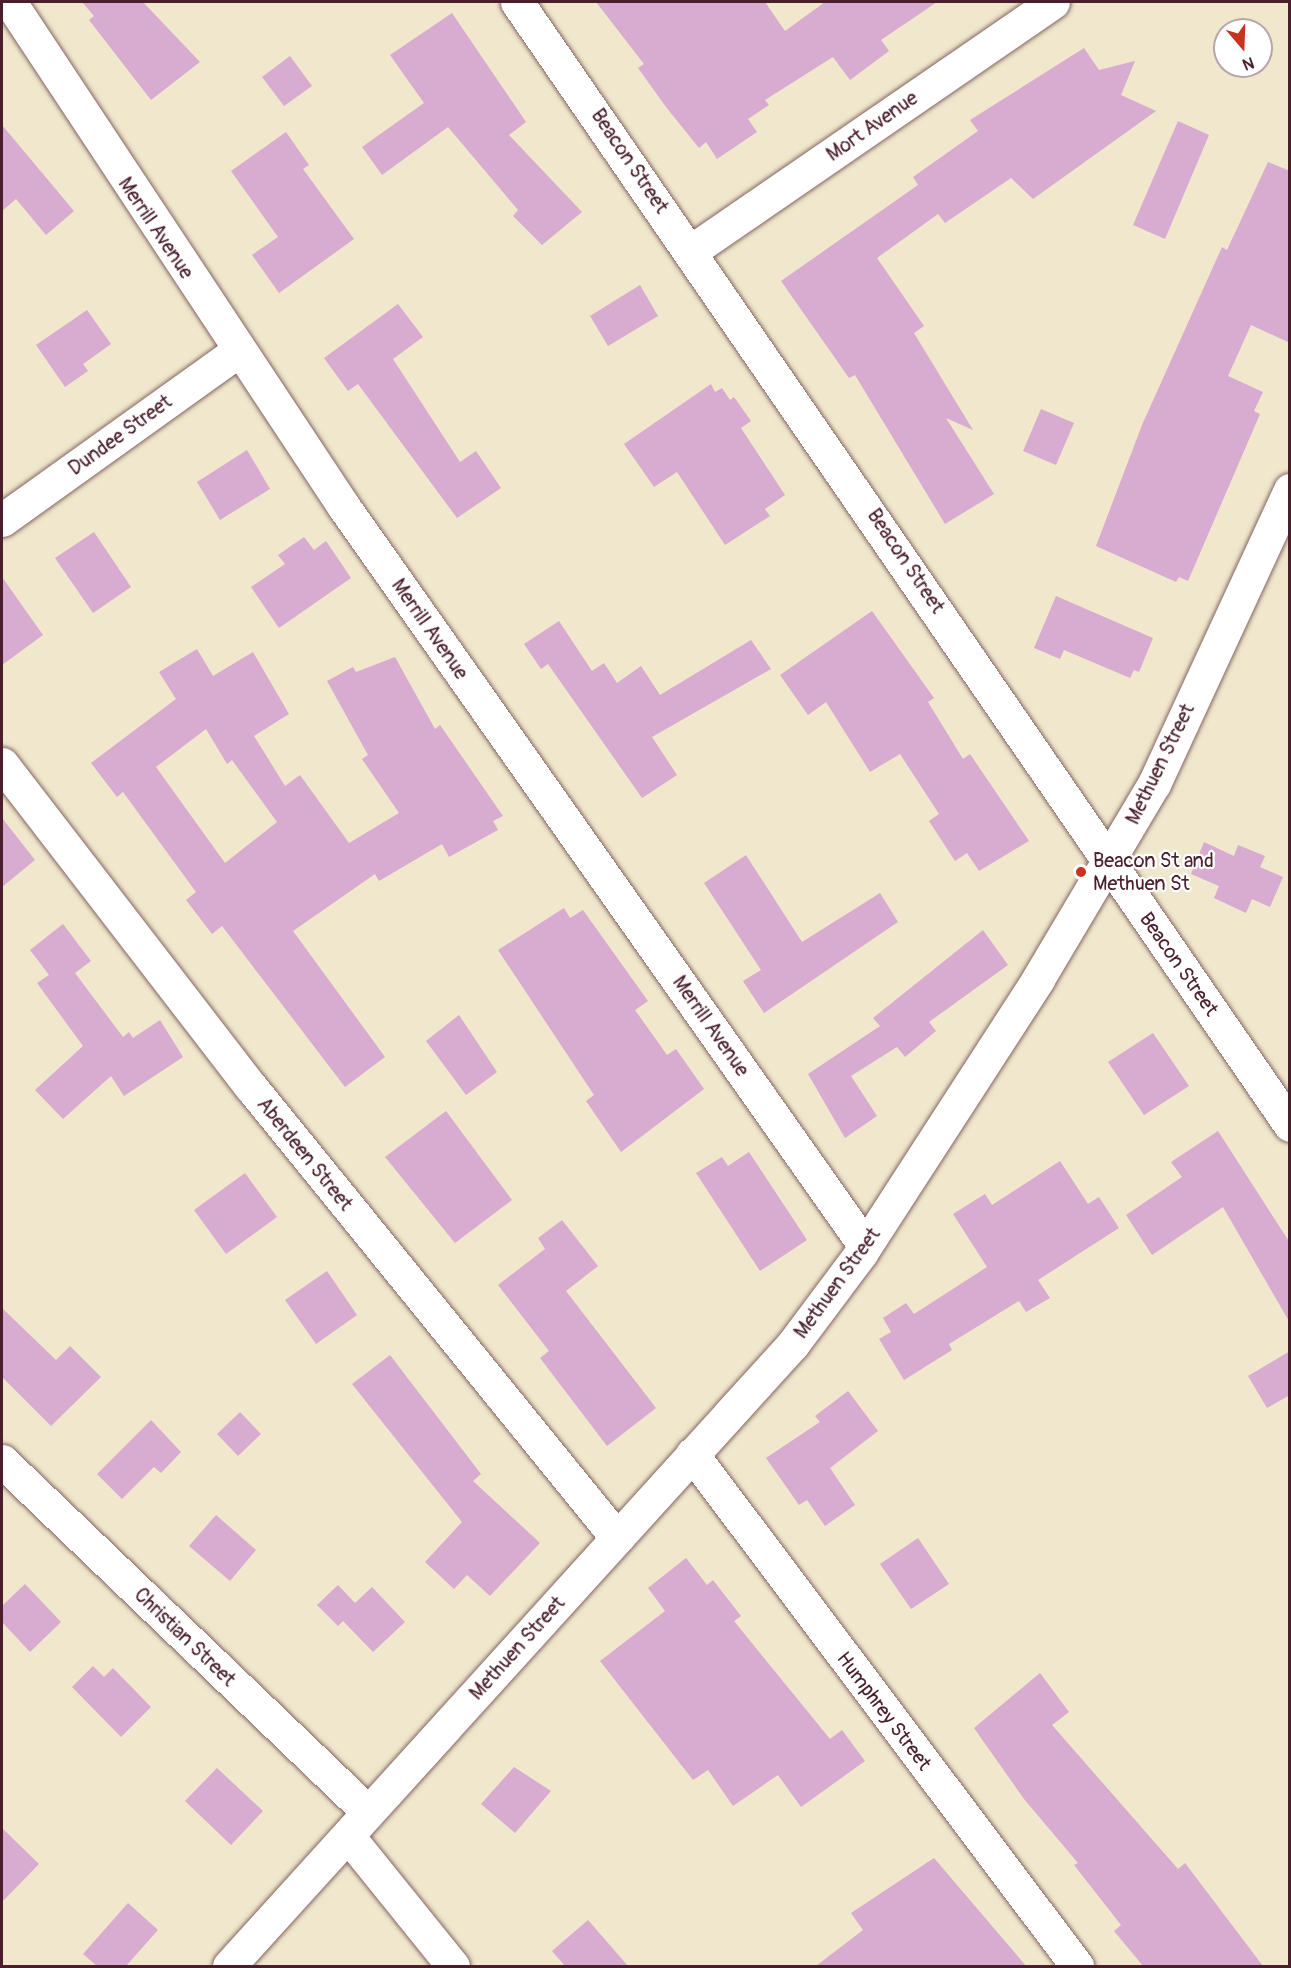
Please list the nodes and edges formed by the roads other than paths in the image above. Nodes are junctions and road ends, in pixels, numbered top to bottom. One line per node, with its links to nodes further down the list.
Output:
1 (10, 2): 5 (street, Merrill Avenue)
2 (517, 2): 4 (street, Beacon Street)
3 (1053, 2): 4 (street, Mort Avenue)
4 (691, 251): 9 (street, Beacon Street)
5 (238, 351): 7 (street, Dundee Street); 11 (street, Merrill Avenue)
6 (1290, 490): 9 (street, Methuen Street)
7 (2, 520)
8 (2, 764): 14 (street, Aberdeen Street)
9 (1109, 862): 10 (street, Beacon Street); 11 (street, Methuen Street)
10 (1290, 1125)
11 (865, 1246): 12 (street, Methuen Street)
12 (692, 1454): 14 (street, Methuen Street); 18 (street, Humphrey Street)
13 (2, 1461): 15 (street, Christian Street)
14 (617, 1538): 15 (street, Methuen Street)
15 (358, 1824): 16 (street, Methuen Street); 17 (street, Christian Street)
16 (229, 1966)
17 (453, 1966)
18 (1077, 1966)

